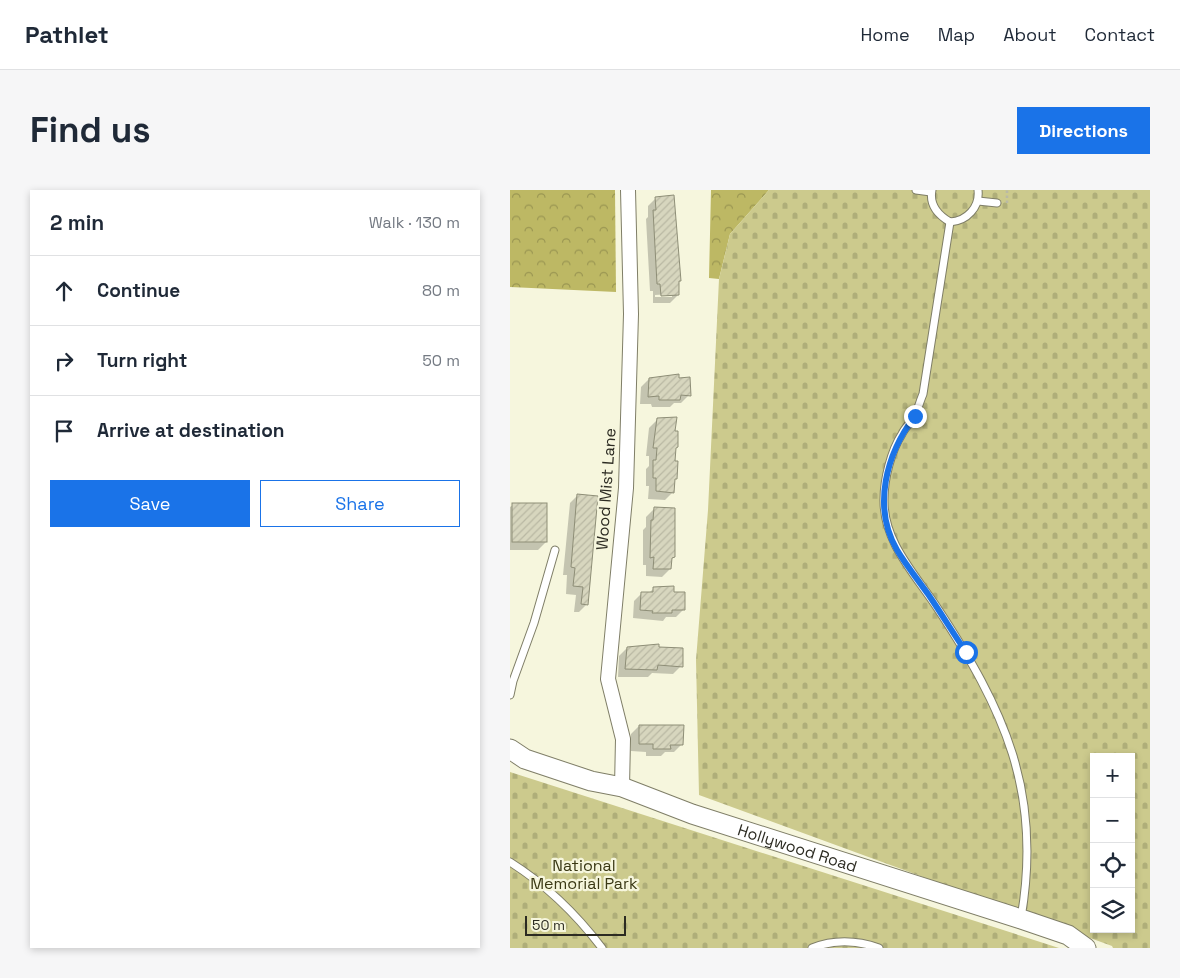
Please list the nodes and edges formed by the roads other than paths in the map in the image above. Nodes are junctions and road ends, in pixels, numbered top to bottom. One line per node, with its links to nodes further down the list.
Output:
1 (628, 190): 11 (street, Wood Mist Lane)
2 (916, 190): 4 (lane)
3 (978, 190): 5 (lane)
4 (932, 191): 7 (lane)
5 (978, 201): 6 (lane); 7 (lane)
6 (997, 203)
7 (950, 222): 13 (lane)
8 (555, 550): 9 (lane)
9 (510, 695)
10 (510, 749): 11 (street, Hollywood Road)
11 (622, 788): 13 (street, Hollywood Road)
12 (510, 862): 14 (lane)
13 (1021, 919): 17 (street, Hollywood Road)
14 (602, 948)
15 (812, 948): 16 (lane)
16 (879, 948)
17 (1086, 948)

